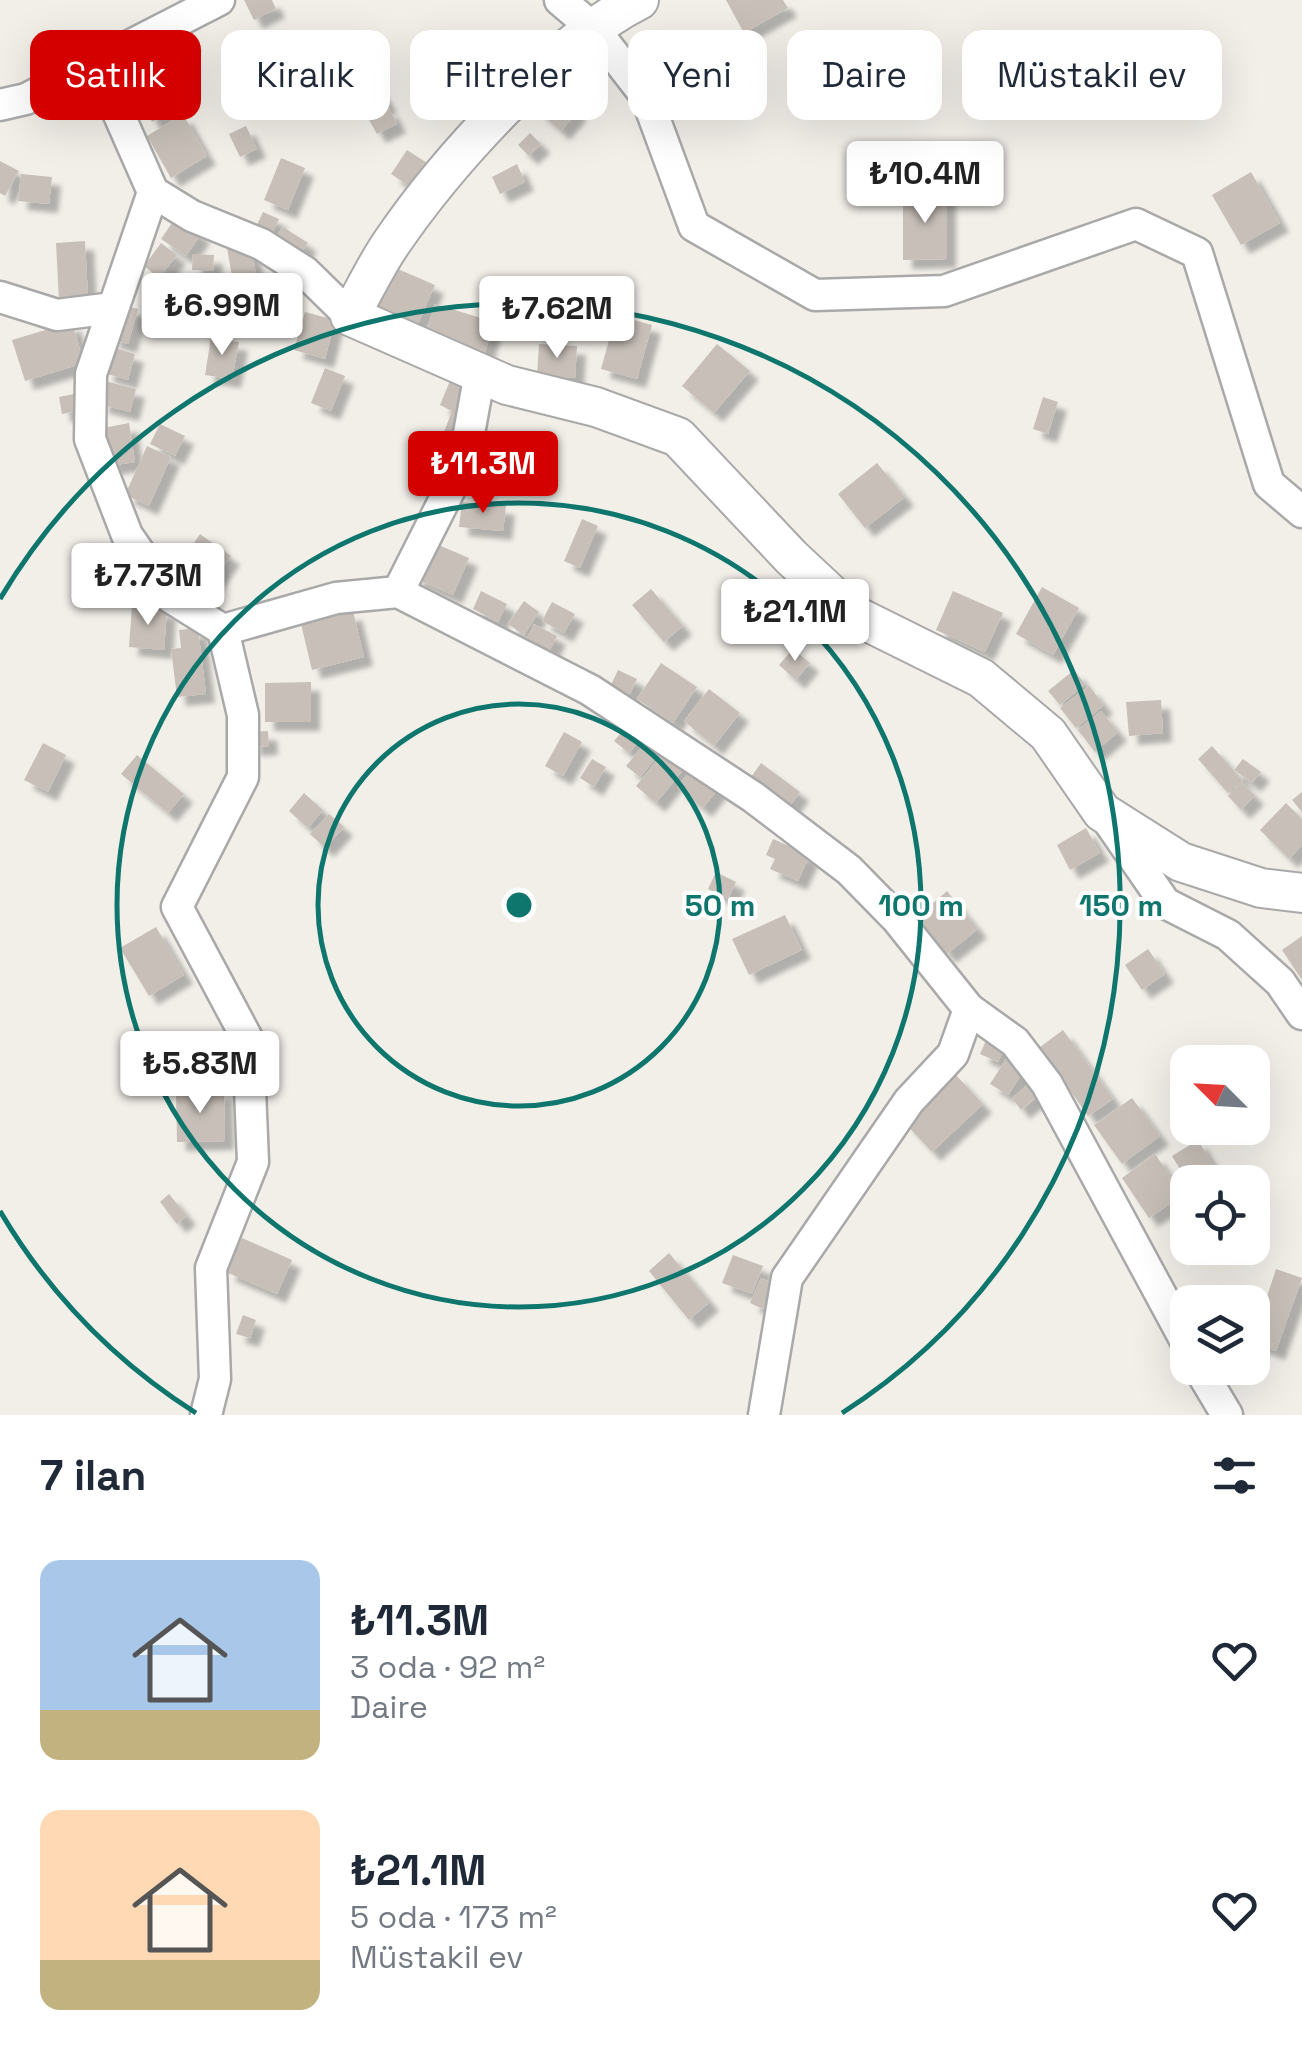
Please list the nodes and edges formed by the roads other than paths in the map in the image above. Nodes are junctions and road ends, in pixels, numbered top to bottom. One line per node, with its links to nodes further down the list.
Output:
1 (218, 0): 5 (street)
2 (560, 0): 4 (street)
3 (639, 0): 4 (street)
4 (594, 29): 12 (street); 14 (street)
5 (162, 30)
6 (30, 97): 7 (street)
7 (0, 106)
8 (122, 120): 9 (street)
9 (154, 192): 11 (street); 12 (street)
10 (0, 297): 11 (street)
11 (113, 308): 16 (street)
12 (350, 316): 13 (street)
13 (480, 373): 15 (street); 17 (street)
14 (1302, 512)
15 (398, 592): 16 (street); 19 (street)
16 (223, 630): 23 (street)
17 (1102, 812): 18 (street); 20 (street)
18 (1302, 893)
19 (968, 1009): 21 (street); 24 (street)
20 (1302, 1014)
21 (1170, 1311)
22 (1209, 1385): 25 (street)
23 (206, 1415)
24 (764, 1415)
25 (1227, 1415)

